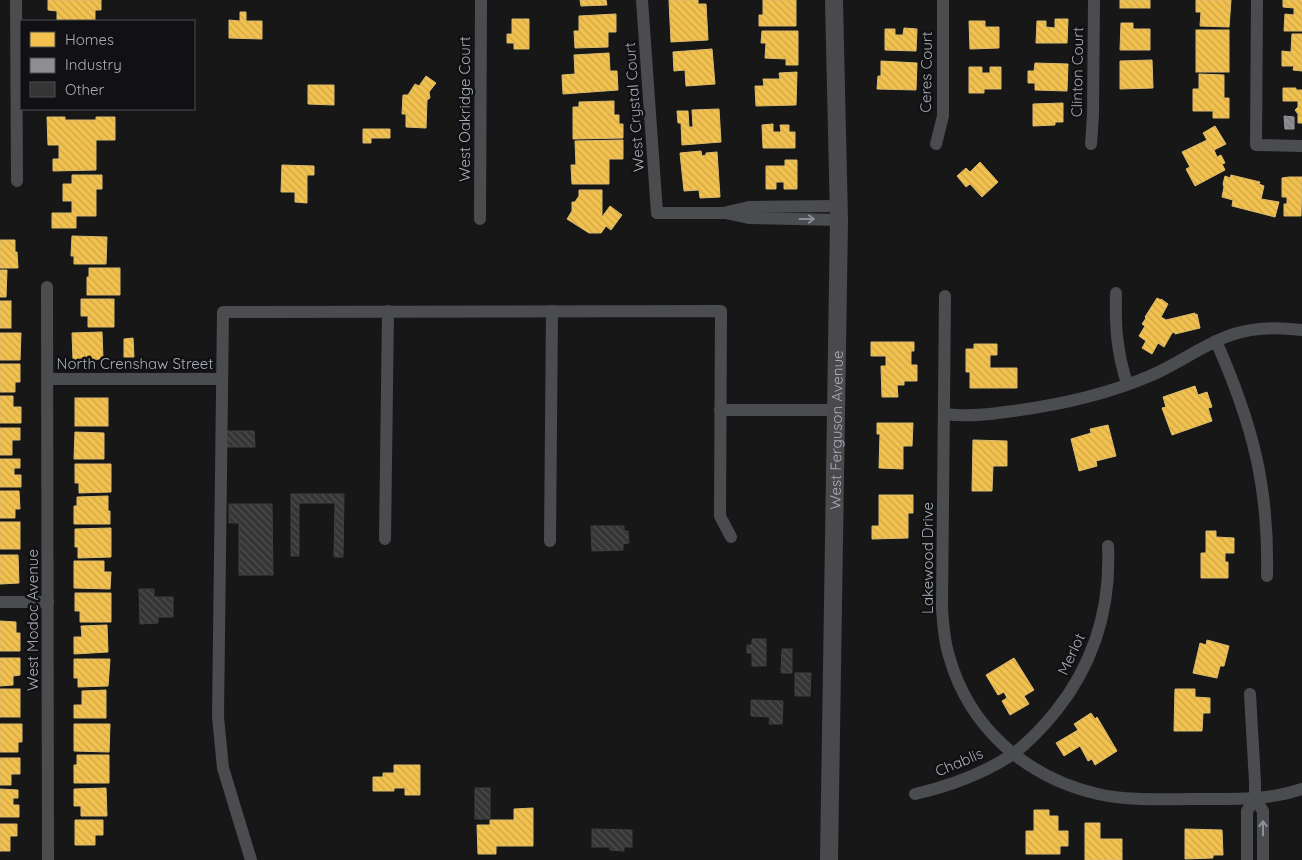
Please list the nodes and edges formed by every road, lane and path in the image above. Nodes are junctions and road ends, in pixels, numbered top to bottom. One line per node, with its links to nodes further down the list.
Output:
1 (16, 0): 11 (street)
2 (481, 0): 13 (street, West Oakridge Court)
3 (642, 0): 12 (street, West Crystal Court)
4 (834, 0): 12 (street, West Ferguson Avenue)
5 (944, 0): 8 (street, Ceres Court)
6 (1094, 0): 9 (street, Clinton Court)
7 (1257, 0): 10 (street)
8 (936, 144)
9 (1090, 144)
10 (1302, 146)
11 (16, 181)
12 (838, 213): 25 (street, West Ferguson Avenue)
13 (480, 219)
14 (47, 287): 21 (street, West Modoc Avenue)
15 (1116, 293): 23 (street)
16 (945, 296): 26 (street, Lakewood Drive)
17 (388, 311): 18 (street); 22 (street); 28 (street)
18 (552, 311): 24 (street); 29 (street)
19 (1302, 330): 20 (street)
20 (1216, 341): 23 (street); 31 (street)
21 (48, 379): 22 (street, North Crenshaw Street); 33 (street, West Modoc Avenue)
22 (222, 380): 40 (street)
23 (1127, 384): 26 (street)
24 (720, 410): 25 (street); 27 (street)
25 (836, 410): 41 (street, West Ferguson Avenue)
26 (945, 414): 35 (street, Lakewood Drive)
27 (731, 538)
28 (385, 539)
29 (550, 541)
30 (1108, 546): 35 (street, Merlot)
31 (1267, 576)
32 (0, 602): 33 (street)
33 (48, 602): 39 (street, West Modoc Avenue)
34 (1250, 694): 38 (street)
35 (1012, 754): 37 (street, Chablis); 38 (street, Lakewood Drive)
36 (1302, 789): 38 (street, Lakewood Drive)
37 (915, 794)
38 (1254, 798): 42 (street); 43 (street, one-way to 38)
39 (48, 860)
40 (251, 860)
41 (829, 860)
42 (1247, 860)
43 (1263, 860)

